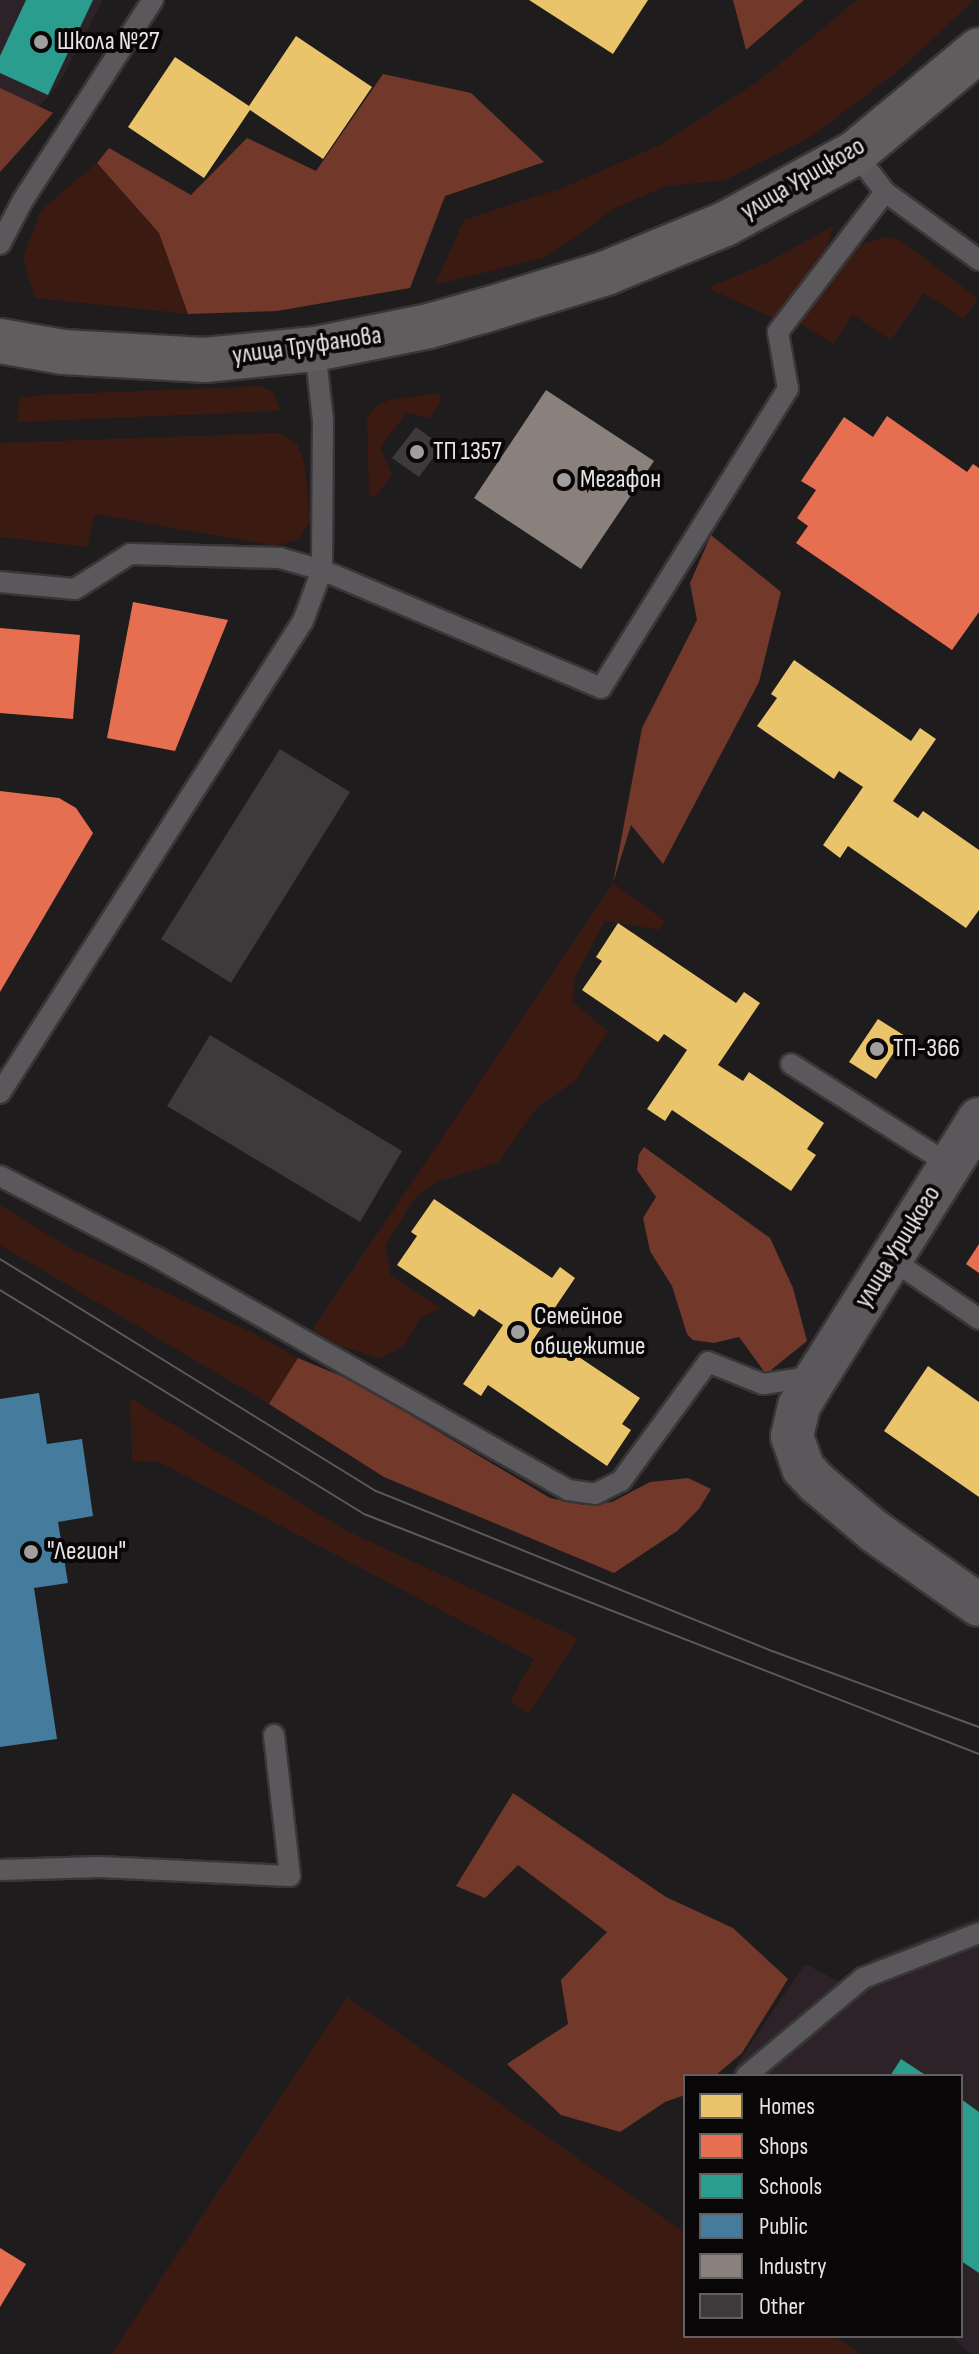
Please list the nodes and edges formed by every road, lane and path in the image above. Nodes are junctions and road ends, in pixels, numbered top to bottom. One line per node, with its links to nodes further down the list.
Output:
1 (153, 0): 5 (lane)
2 (979, 50): 3 (street, улица Урицкого)
3 (855, 153): 4 (lane); 7 (street, улица Урицкого)
4 (885, 192): 6 (lane); 10 (lane)
5 (0, 244)
6 (979, 260)
7 (606, 273): 9 (street, улица Труфанова)
8 (0, 341): 9 (street, улица Труфанова)
9 (315, 349): 10 (lane)
10 (322, 570): 11 (lane); 13 (lane)
11 (0, 582)
12 (791, 1064): 15 (lane)
13 (0, 1093)
14 (979, 1119): 15 (street, улица Урицкого)
15 (950, 1165): 17 (street, улица Урицкого)
16 (0, 1176): 19 (lane)
17 (891, 1259): 18 (lane); 19 (street, улица Урицкого)
18 (979, 1319)
19 (817, 1376): 20 (street, улица Урицкого)
20 (979, 1605)
21 (274, 1735): 22 (lane)
22 (0, 1870)
23 (979, 1933): 24 (lane)
24 (748, 2074)

